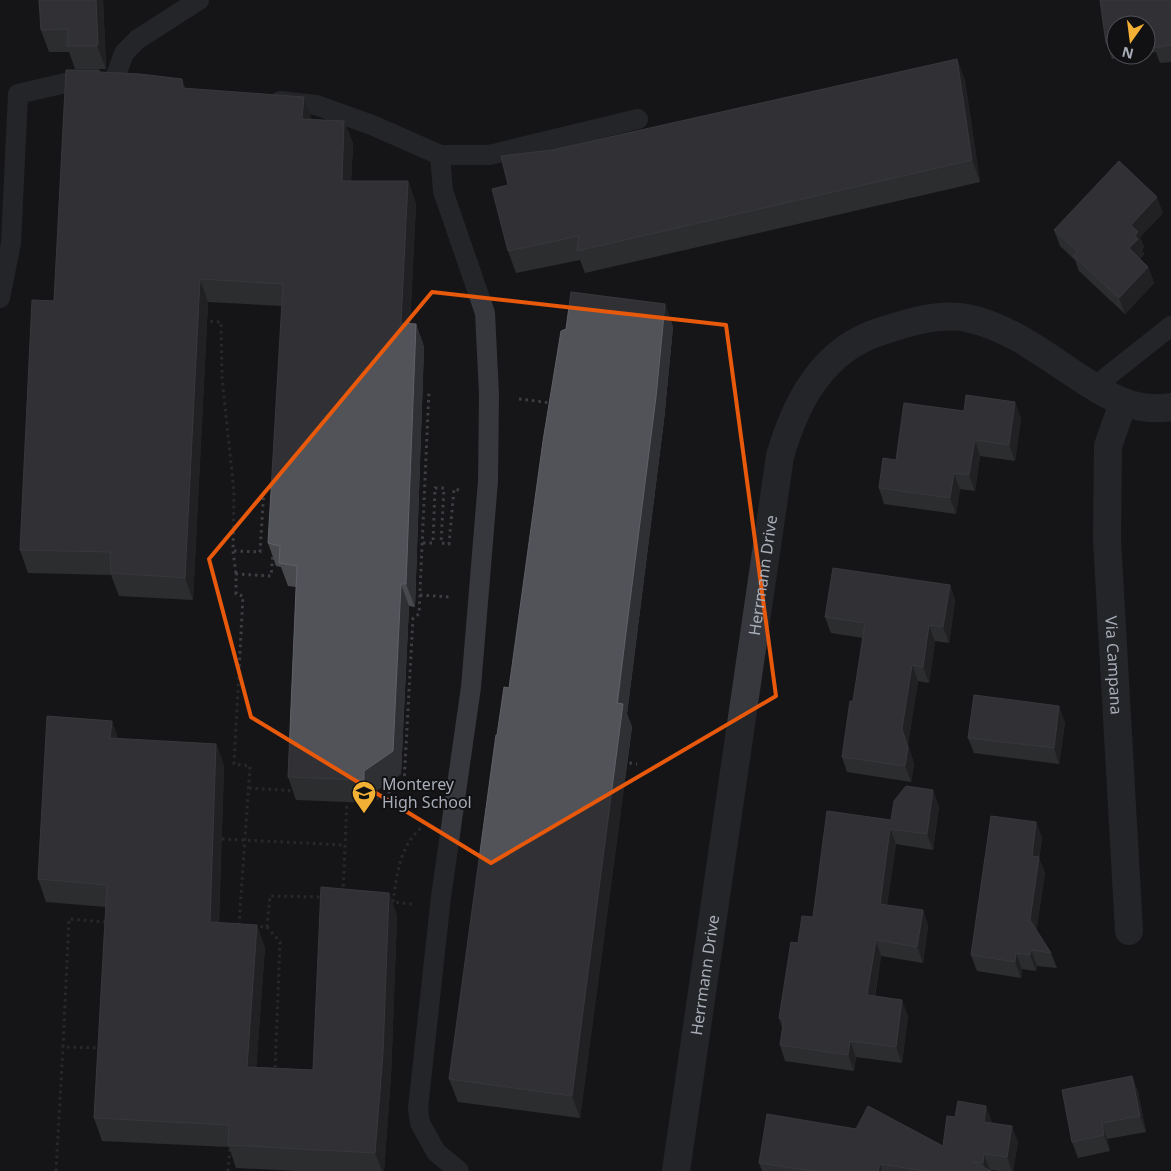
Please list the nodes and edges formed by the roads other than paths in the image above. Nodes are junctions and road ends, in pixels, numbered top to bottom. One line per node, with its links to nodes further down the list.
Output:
1 (199, 0): 5 (lane)
2 (259, 98): 4 (lane)
3 (638, 119): 4 (lane)
4 (440, 155): 11 (lane)
5 (0, 298)
6 (1171, 326): 7 (lane)
7 (1094, 388): 8 (street, Herrmann Drive); 12 (street, Herrmann Drive)
8 (1123, 403): 9 (street, Herrmann Drive); 10 (street, Via Campana)
9 (1171, 407)
10 (1129, 931)
11 (460, 1171)
12 (676, 1171)

